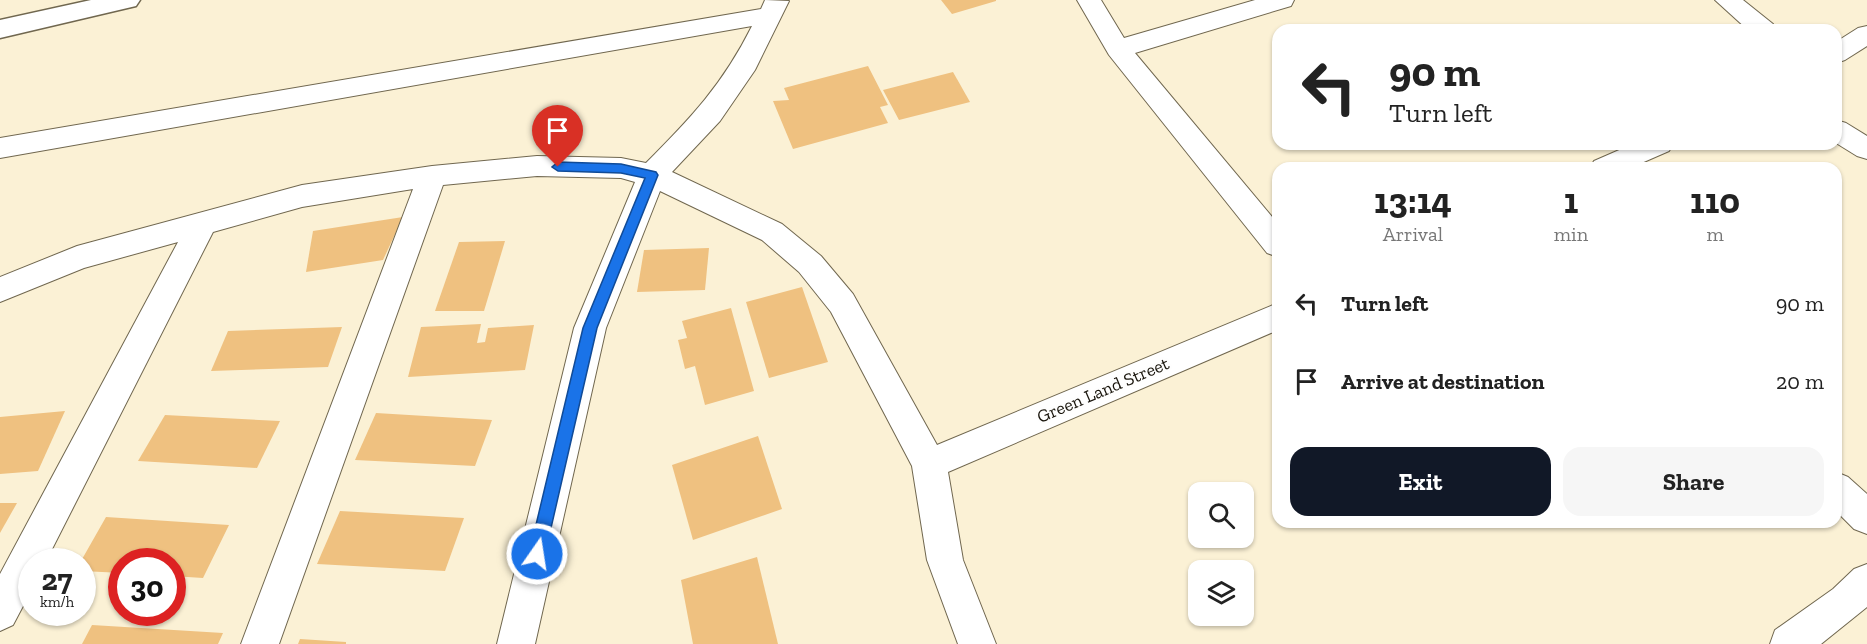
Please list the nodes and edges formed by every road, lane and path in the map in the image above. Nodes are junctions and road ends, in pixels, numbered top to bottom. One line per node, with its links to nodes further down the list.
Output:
1 (127, 0): 7 (street)
2 (1089, 0): 9 (street)
3 (1281, 0): 9 (street)
4 (1727, 0): 6 (street)
5 (774, 7): 12 (street); 16 (street)
6 (1757, 24)
7 (0, 29)
8 (1867, 34): 10 (street)
9 (1118, 50): 19 (street)
10 (1842, 50)
11 (1842, 134): 13 (street)
12 (0, 148)
13 (1867, 149)
14 (1645, 150): 15 (street)
15 (1618, 162)
16 (652, 175): 17 (street); 22 (street); 28 (street)
17 (432, 176): 18 (street); 27 (street)
18 (203, 222): 20 (street); 26 (street)
19 (1272, 238)
20 (0, 290)
21 (1272, 319): 22 (street, Green Land Street)
22 (929, 464): 29 (street)
23 (1842, 494): 24 (street)
24 (1867, 518)
25 (1867, 582): 30 (street)
26 (0, 612)
27 (260, 644)
28 (516, 644)
29 (977, 644)
30 (1789, 644)

